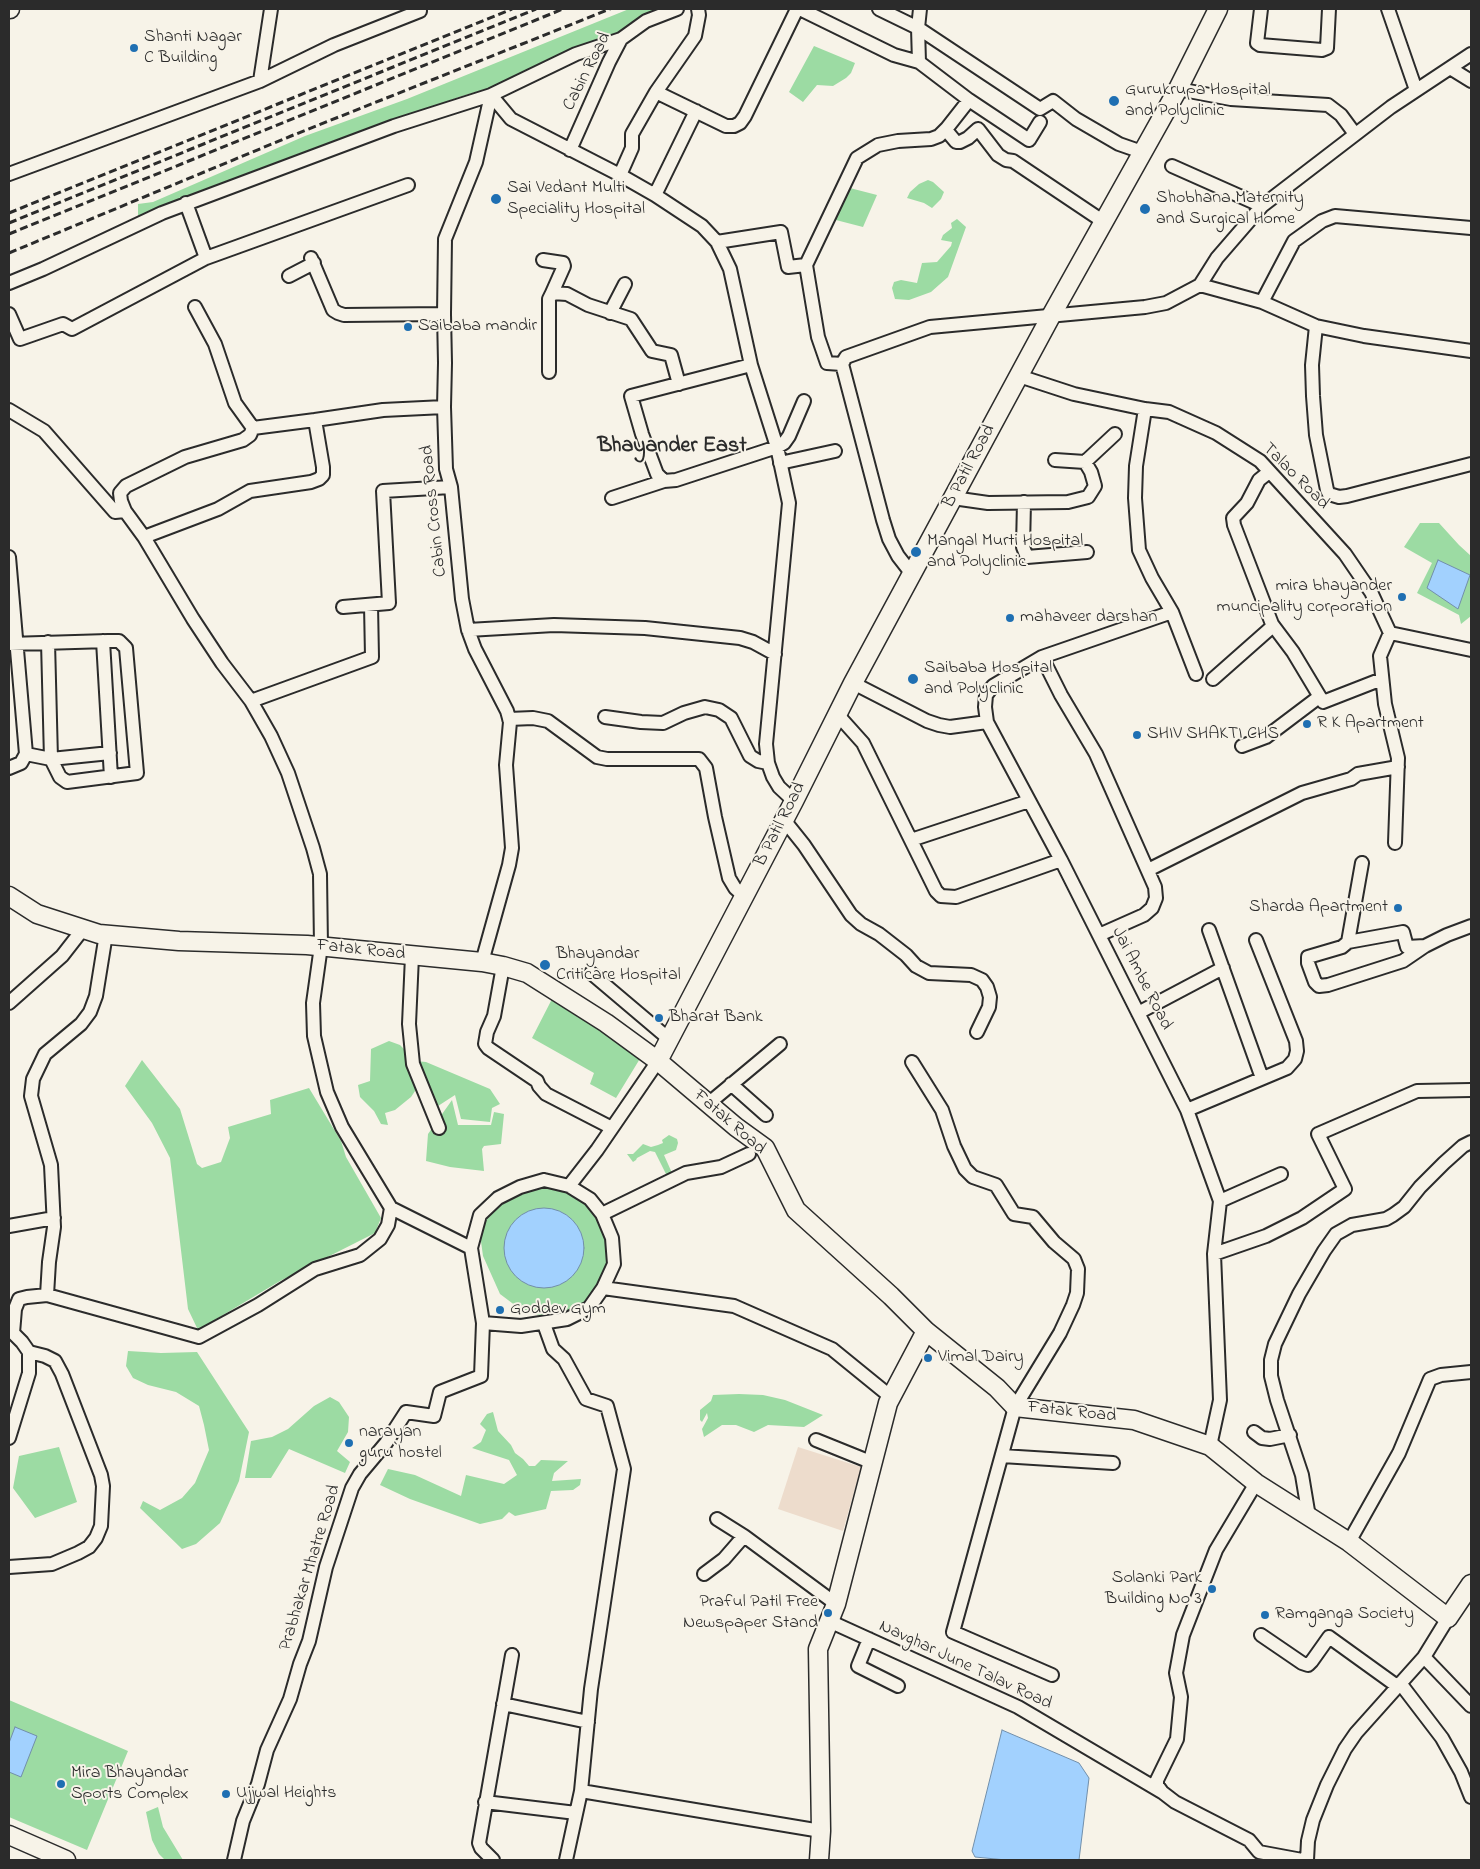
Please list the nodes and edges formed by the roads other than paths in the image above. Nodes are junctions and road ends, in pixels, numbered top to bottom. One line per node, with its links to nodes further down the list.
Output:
1 (270, 9): 17 (street)
2 (419, 9): 17 (street)
3 (677, 9): 13 (street, Cabin Road)
4 (698, 9): 21 (street)
5 (799, 9): 15 (street); 24 (street)
6 (879, 9): 12 (street)
7 (920, 9): 12 (street)
8 (1218, 9): 19 (main road, B Patil Road)
9 (1261, 9): 10 (street)
10 (1329, 9)
11 (1388, 9): 20 (street)
12 (918, 28): 15 (street); 29 (street)
13 (621, 39): 22 (street); 28 (street, Cabin Road)
14 (1471, 54): 16 (street)
15 (919, 62): 23 (street)
16 (1450, 68): 18 (street); 20 (street)
17 (260, 81): 31 (street)
18 (1471, 81)
19 (1178, 89): 27 (street); 29 (main road, B Patil Road)
20 (1416, 90): 27 (street)
21 (656, 92): 24 (street); 32 (street)
22 (491, 95): 28 (street); 35 (street); 52 (street, Cabin Cross Road)
23 (969, 100): 25 (street); 26 (street)
24 (696, 111): 34 (street)
25 (1040, 122)
26 (946, 130): 37 (street); 42 (street)
27 (1355, 134): 36 (street)
28 (570, 150): 32 (street)
29 (1142, 152): 37 (main road, B Patil Road)
30 (1172, 166): 36 (street)
31 (9, 174)
32 (620, 175): 34 (street)
33 (408, 185): 40 (street)
34 (655, 195): 39 (street)
35 (186, 204): 40 (street); 44 (street)
36 (1262, 206): 46 (street)
37 (1104, 222): 53 (main road, B Patil Road)
38 (1471, 228): 48 (street)
39 (717, 242): 42 (street); 56 (street)
40 (206, 258): 51 (street)
41 (543, 260): 47 (street)
42 (806, 266): 57 (street)
43 (289, 276): 52 (street)
44 (9, 283)
45 (625, 284): 50 (street)
46 (1200, 285): 48 (street); 53 (street)
47 (552, 293): 50 (street); 58 (street)
48 (1262, 302): 54 (street)
49 (195, 308): 66 (street)
50 (610, 313): 60 (street)
51 (9, 314)
52 (444, 314): 62 (street, Cabin Cross Road)
53 (1051, 316): 57 (street); 59 (main road, B Patil Road)
54 (1316, 326): 55 (street); 73 (street)
55 (1471, 351)
56 (751, 364): 60 (street); 68 (street)
57 (842, 364): 84 (street)
58 (549, 372)
59 (1019, 376): 63 (street, Talao Road); 78 (main road, B Patil Road)
60 (680, 384): 75 (street)
61 (804, 402): 68 (street)
62 (444, 407): 65 (street); 76 (street, Cabin Cross Road)
63 (1145, 409): 74 (street, Talao Road); 87 (street)
64 (9, 410): 80 (street)
65 (316, 420): 66 (street); 81 (street)
66 (253, 428): 80 (street)
67 (1115, 434): 71 (street)
68 (777, 447): 72 (street); 75 (street)
69 (835, 451): 72 (street)
70 (1055, 460): 71 (street)
71 (1085, 462): 79 (street)
72 (780, 463): 95 (street)
73 (1471, 464)
74 (1270, 472): 88 (street); 90 (street, Talao Road)
75 (664, 482): 77 (street)
76 (451, 487): 85 (street); 89 (street, Cabin Cross Road)
77 (612, 498)
78 (953, 498): 79 (street); 84 (main road, B Patil Road)
79 (1024, 502): 82 (street)
80 (125, 511): 81 (street)
81 (144, 537): 102 (street)
82 (1087, 552)
83 (9, 556): 93 (street)
84 (912, 574): 100 (main road, B Patil Road)
85 (371, 605): 86 (street); 102 (street)
86 (343, 606)
87 (1172, 612): 96 (street); 97 (street)
88 (1273, 626): 98 (street); 101 (street)
89 (468, 630): 95 (street); 105 (street, Cabin Cross Road)
90 (1390, 633): 94 (street); 99 (street)
91 (103, 641): 92 (street); 108 (street); 114 (street)
92 (48, 642): 93 (street); 110 (street)
93 (13, 644): 109 (street)
94 (1471, 650)
95 (775, 654): 111 (street)
96 (1042, 657): 106 (street); 122 (street)
97 (1196, 674)
98 (1213, 679)
99 (1382, 679): 101 (street); 112 (street)
100 (853, 683): 103 (main road, B Patil Road); 106 (street)
101 (1320, 697): 107 (street)
102 (251, 701): 132 (street)
103 (837, 714): 115 (main road, B Patil Road); 118 (street)
104 (605, 717): 111 (street)
105 (509, 719): 124 (street); 135 (street, Cabin Cross Road)
106 (987, 722): 116 (street, Jai Ambe Road)
107 (1242, 746)
108 (110, 753): 110 (street); 114 (street)
109 (26, 754): 110 (street); 113 (street)
110 (51, 759): 114 (street)
111 (768, 763): 115 (street)
112 (1398, 767): 119 (street); 122 (street)
113 (9, 768)
114 (111, 777)
115 (794, 801): 117 (main road, B Patil Road)
116 (1029, 801): 118 (street); 120 (street, Jai Ambe Road)
117 (784, 820): 124 (main road, B Patil Road); 141 (street)
118 (911, 840): 120 (street)
119 (1395, 843)
120 (1061, 860): 129 (street, Jai Ambe Road)
121 (1362, 863): 131 (street)
122 (1148, 870): 129 (street)
123 (9, 896): 126 (main road, Fatak Road)
124 (744, 896): 142 (main road, B Patil Road)
125 (1471, 926): 133 (street)
126 (83, 929): 128 (main road, Fatak Road); 139 (street)
127 (1209, 930): 137 (street)
128 (106, 934): 132 (main road, Fatak Road); 161 (street)
129 (1099, 935): 140 (street, Jai Ambe Road)
130 (1256, 940): 146 (street)
131 (1348, 942): 133 (street); 133 (street)
132 (321, 946): 134 (main road, Fatak Road); 159 (street)
133 (1425, 946)
134 (412, 956): 135 (main road, Fatak Road); 152 (street)
135 (482, 962): 136 (main road, Fatak Road)
136 (503, 966): 144 (main road, Fatak Road); 153 (street)
137 (1223, 968): 140 (street); 146 (street)
138 (592, 974): 142 (street)
139 (9, 1003)
140 (1138, 1013): 150 (street, Jai Ambe Road)
141 (976, 1032)
142 (669, 1039): 144 (main road, B Patil Road)
143 (780, 1044): 147 (street)
144 (658, 1061): 149 (main road, Fatak Road); 153 (street)
145 (912, 1062): 174 (street)
146 (1262, 1078): 150 (street)
147 (731, 1084): 149 (street); 151 (street)
148 (1471, 1090): 164 (street)
149 (708, 1104): 169 (main road, Fatak Road)
150 (1187, 1110): 158 (street, Jai Ambe Road)
151 (766, 1115)
152 (439, 1128)
153 (612, 1128): 157 (street)
154 (1471, 1142): 176 (street)
155 (748, 1154): 160 (street)
156 (1281, 1174): 158 (street)
157 (569, 1186): 160 (street); 163 (street)
158 (1220, 1201): 164 (street, Jai Ambe Road)
159 (391, 1208): 163 (street); 166 (street)
160 (602, 1214): 165 (street)
161 (54, 1218): 162 (street); 166 (street)
162 (9, 1226)
163 (471, 1248): 167 (street)
164 (1214, 1254): 179 (street, Jai Ambe Road)
165 (603, 1288): 168 (street); 173 (street)
166 (47, 1295): 170 (street)
167 (483, 1323): 168 (street); 213 (street, Prabhakar Mhatre Road)
168 (544, 1324): 204 (street)
169 (926, 1331): 173 (main road); 174 (main road, Fatak Road)
170 (11, 1333): 171 (street)
171 (29, 1352): 177 (street); 188 (street)
172 (1471, 1372): 187 (street)
173 (892, 1397): 181 (main road)
174 (1015, 1407): 179 (main road, Fatak Road); 180 (street)
175 (1254, 1432): 176 (street)
176 (1290, 1434): 184 (street)
177 (9, 1438)
178 (816, 1440): 181 (street)
179 (1210, 1446): 183 (main road, Fatak Road)
180 (1002, 1456): 182 (street); 199 (street)
181 (873, 1463): 192 (main road)
182 (1113, 1463)
183 (1256, 1483): 184 (main road, Fatak Road); 206 (street)
184 (1309, 1517): 187 (main road, Fatak Road)
185 (717, 1519): 186 (street)
186 (744, 1536): 189 (street); 192 (street)
187 (1349, 1542): 193 (main road, Fatak Road)
188 (9, 1567)
189 (704, 1574)
190 (1471, 1584): 191 (main road)
191 (1466, 1603): 193 (main road)
192 (836, 1604): 194 (main road)
193 (1448, 1618): 198 (street)
194 (829, 1621): 196 (street, Navghar June Talav Road); 210 (main road)
195 (1260, 1635): 200 (street)
196 (869, 1639): 201 (street); 206 (street, Navghar June Talav Road)
197 (512, 1656): 202 (street)
198 (1424, 1657): 200 (street); 203 (street)
199 (1052, 1675)
200 (1399, 1684): 207 (street); 218 (street)
201 (898, 1686)
202 (503, 1704): 204 (street); 208 (street)
203 (1471, 1706)
204 (588, 1722): 205 (street)
205 (581, 1790): 209 (street); 210 (street)
206 (1162, 1792): 217 (street, Navghar June Talav Road)
207 (1471, 1797)
208 (485, 1802): 209 (street); 214 (street)
209 (576, 1813): 215 (street)
210 (821, 1831): 216 (main road)
211 (9, 1835): 212 (main road)
212 (66, 1860)
213 (234, 1860)
214 (493, 1860)
215 (566, 1860)
216 (819, 1860)
217 (1302, 1860)
218 (1307, 1860)

